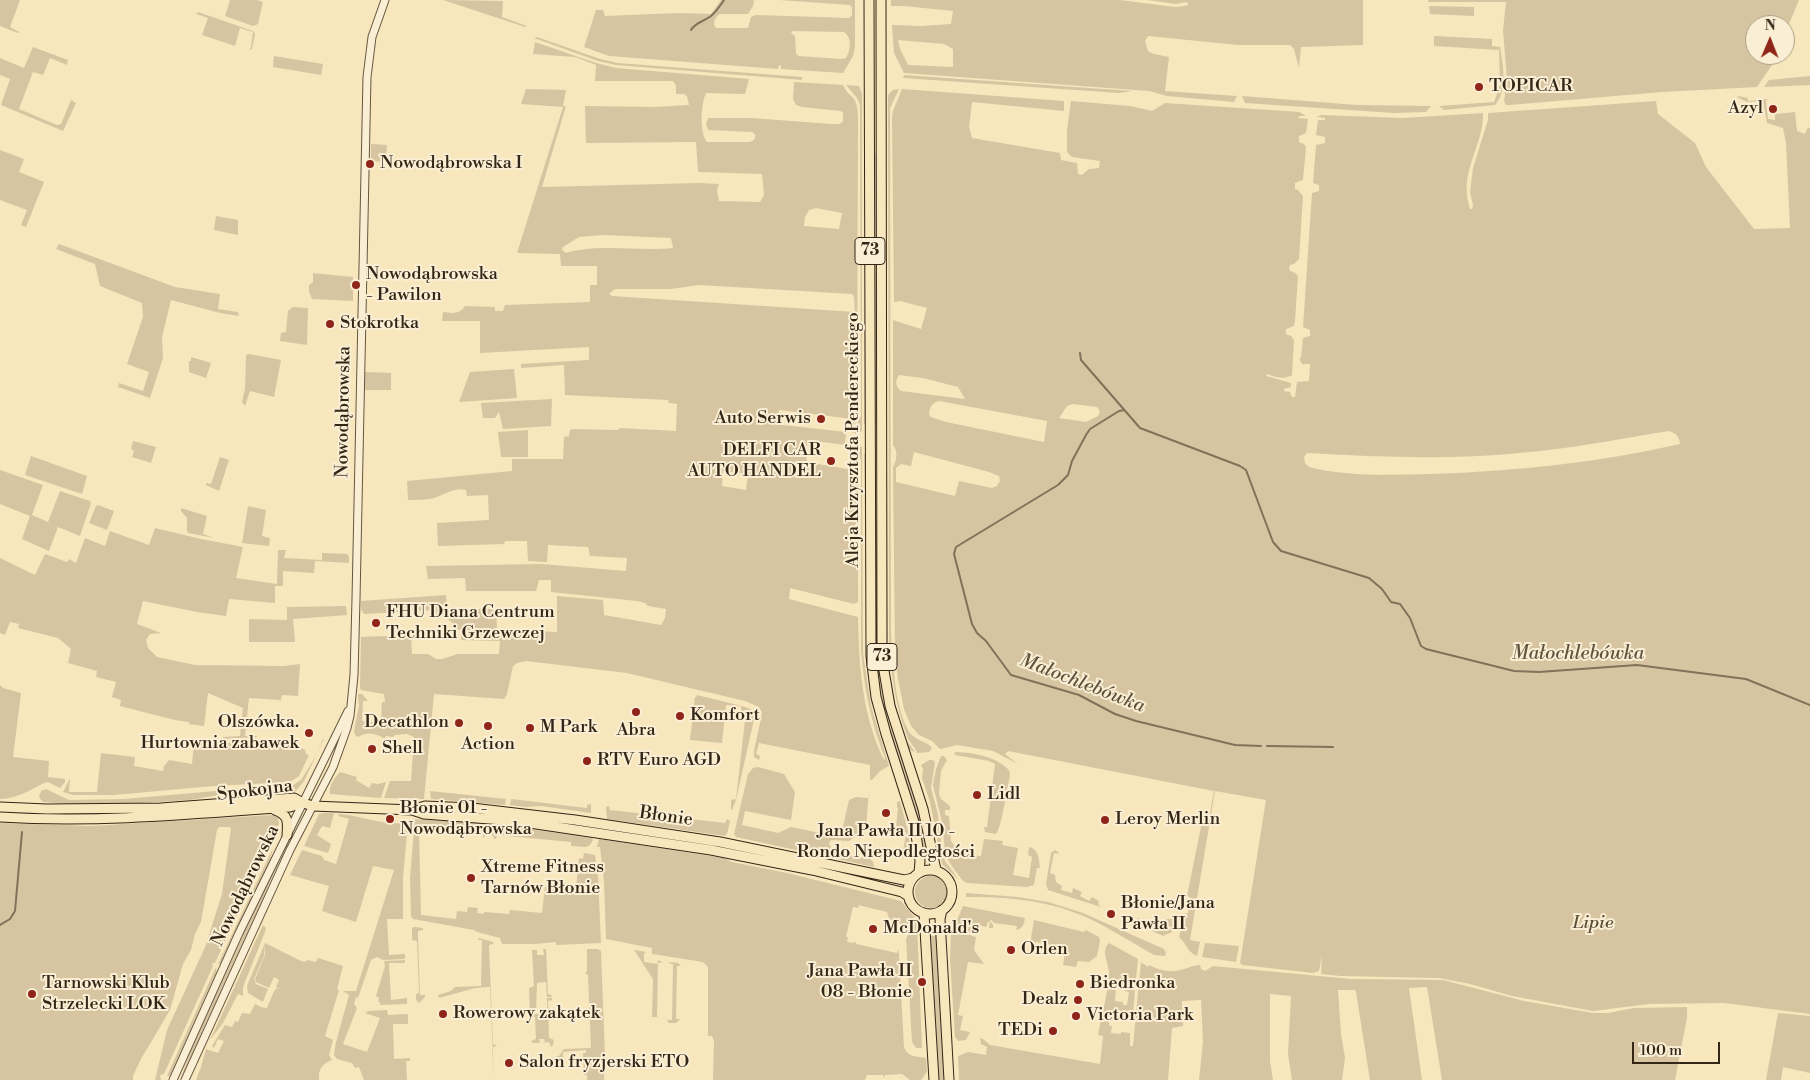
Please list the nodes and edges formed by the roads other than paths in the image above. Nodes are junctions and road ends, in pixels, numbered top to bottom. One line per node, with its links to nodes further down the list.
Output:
1 (385, 0): 4 (street, Nowodąbrowska)
2 (869, 0): 13 (main road, Aleja Krzysztofa Pendereckiego / 73)
3 (880, 0): 12 (main road, Aleja Krzysztofa Pendereckiego / 73)
4 (350, 706): 5 (street, Nowodąbrowska); 6 (street, Nowodąbrowska)
5 (303, 803): 6 (main road, Błonie); 7 (main road, Spokojna); 8 (main road, Spokojna); 11 (street, Nowodąbrowska)
6 (313, 806): 9 (main road, Błonie); 18 (street, Nowodąbrowska)
7 (0, 807)
8 (272, 808): 10 (main road, Spokojna); 11 (main road)
9 (412, 810): 13 (main road, Błonie); 14 (main road, Błonie)
10 (0, 817)
11 (287, 835): 17 (street, Nowodąbrowska)
12 (936, 870): 13 (main road); 15 (main road, 73)
13 (916, 875): 14 (main road, 73)
14 (908, 896): 16 (main road)
15 (942, 910): 16 (main road); 20 (main road, 73)
16 (924, 913): 19 (main road)
17 (173, 1080)
18 (185, 1080)
19 (934, 1080)
20 (949, 1080)

